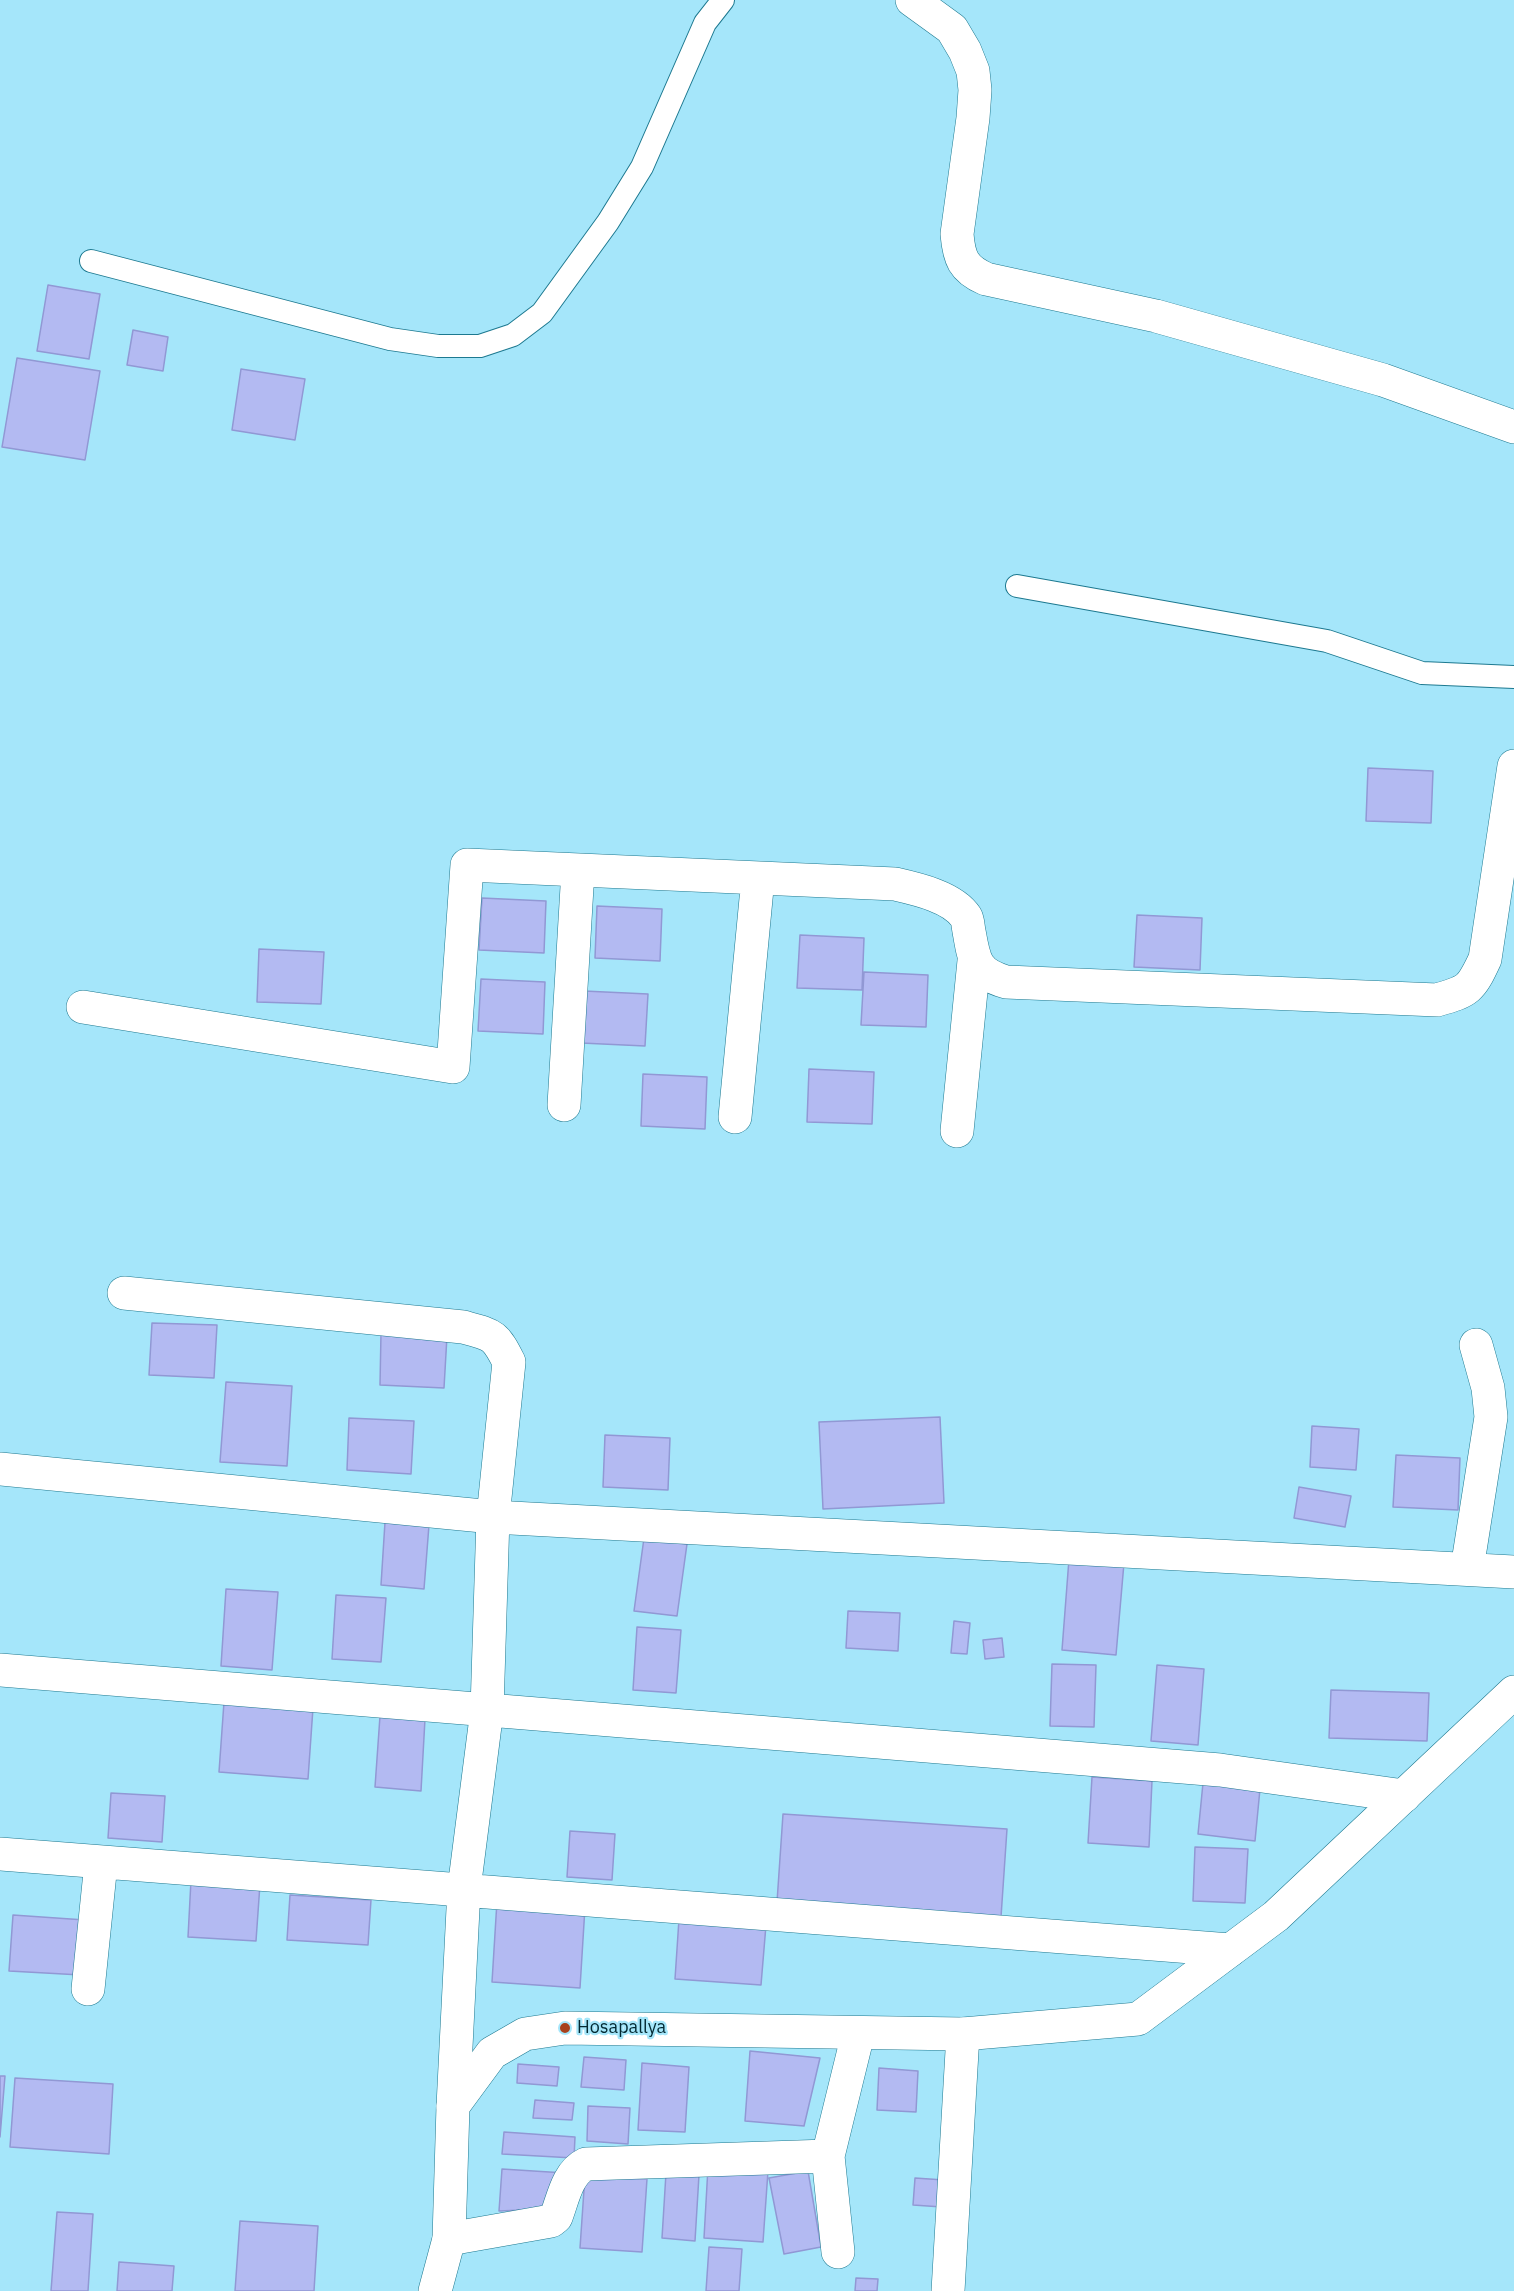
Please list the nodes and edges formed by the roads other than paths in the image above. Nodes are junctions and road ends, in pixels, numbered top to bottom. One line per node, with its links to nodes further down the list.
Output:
1 (723, 0): 3 (lane)
2 (912, 0): 4 (street)
3 (91, 261)
4 (1514, 427)
5 (1017, 586): 6 (lane)
6 (1514, 677)
7 (1514, 766): 10 (street)
8 (578, 870): 9 (street); 12 (street); 13 (street)
9 (758, 878): 11 (street); 14 (street)
10 (1502, 922): 11 (street)
11 (974, 961): 15 (street)
12 (83, 1008)
13 (564, 1105)
14 (735, 1117)
15 (957, 1131)
16 (124, 1293): 19 (street)
17 (1476, 1345): 20 (street)
18 (0, 1469): 19 (street)
19 (493, 1516): 20 (street); 24 (street)
20 (1467, 1569): 21 (street)
21 (1514, 1572)
22 (0, 1670): 24 (street)
23 (1514, 1692): 25 (street)
24 (488, 1710): 25 (street); 28 (street)
25 (1404, 1796): 29 (street)
26 (0, 1854): 27 (street)
27 (101, 1863): 28 (street); 30 (street)
28 (464, 1889): 29 (street); 33 (street)
29 (1230, 1950): 32 (street)
30 (88, 1989)
31 (858, 2034): 32 (street); 33 (street); 34 (street)
32 (963, 2034): 38 (street)
33 (453, 2106): 35 (street)
34 (828, 2156): 35 (street); 36 (street)
35 (449, 2239): 37 (street)
36 (838, 2252)
37 (435, 2291)
38 (948, 2291)

